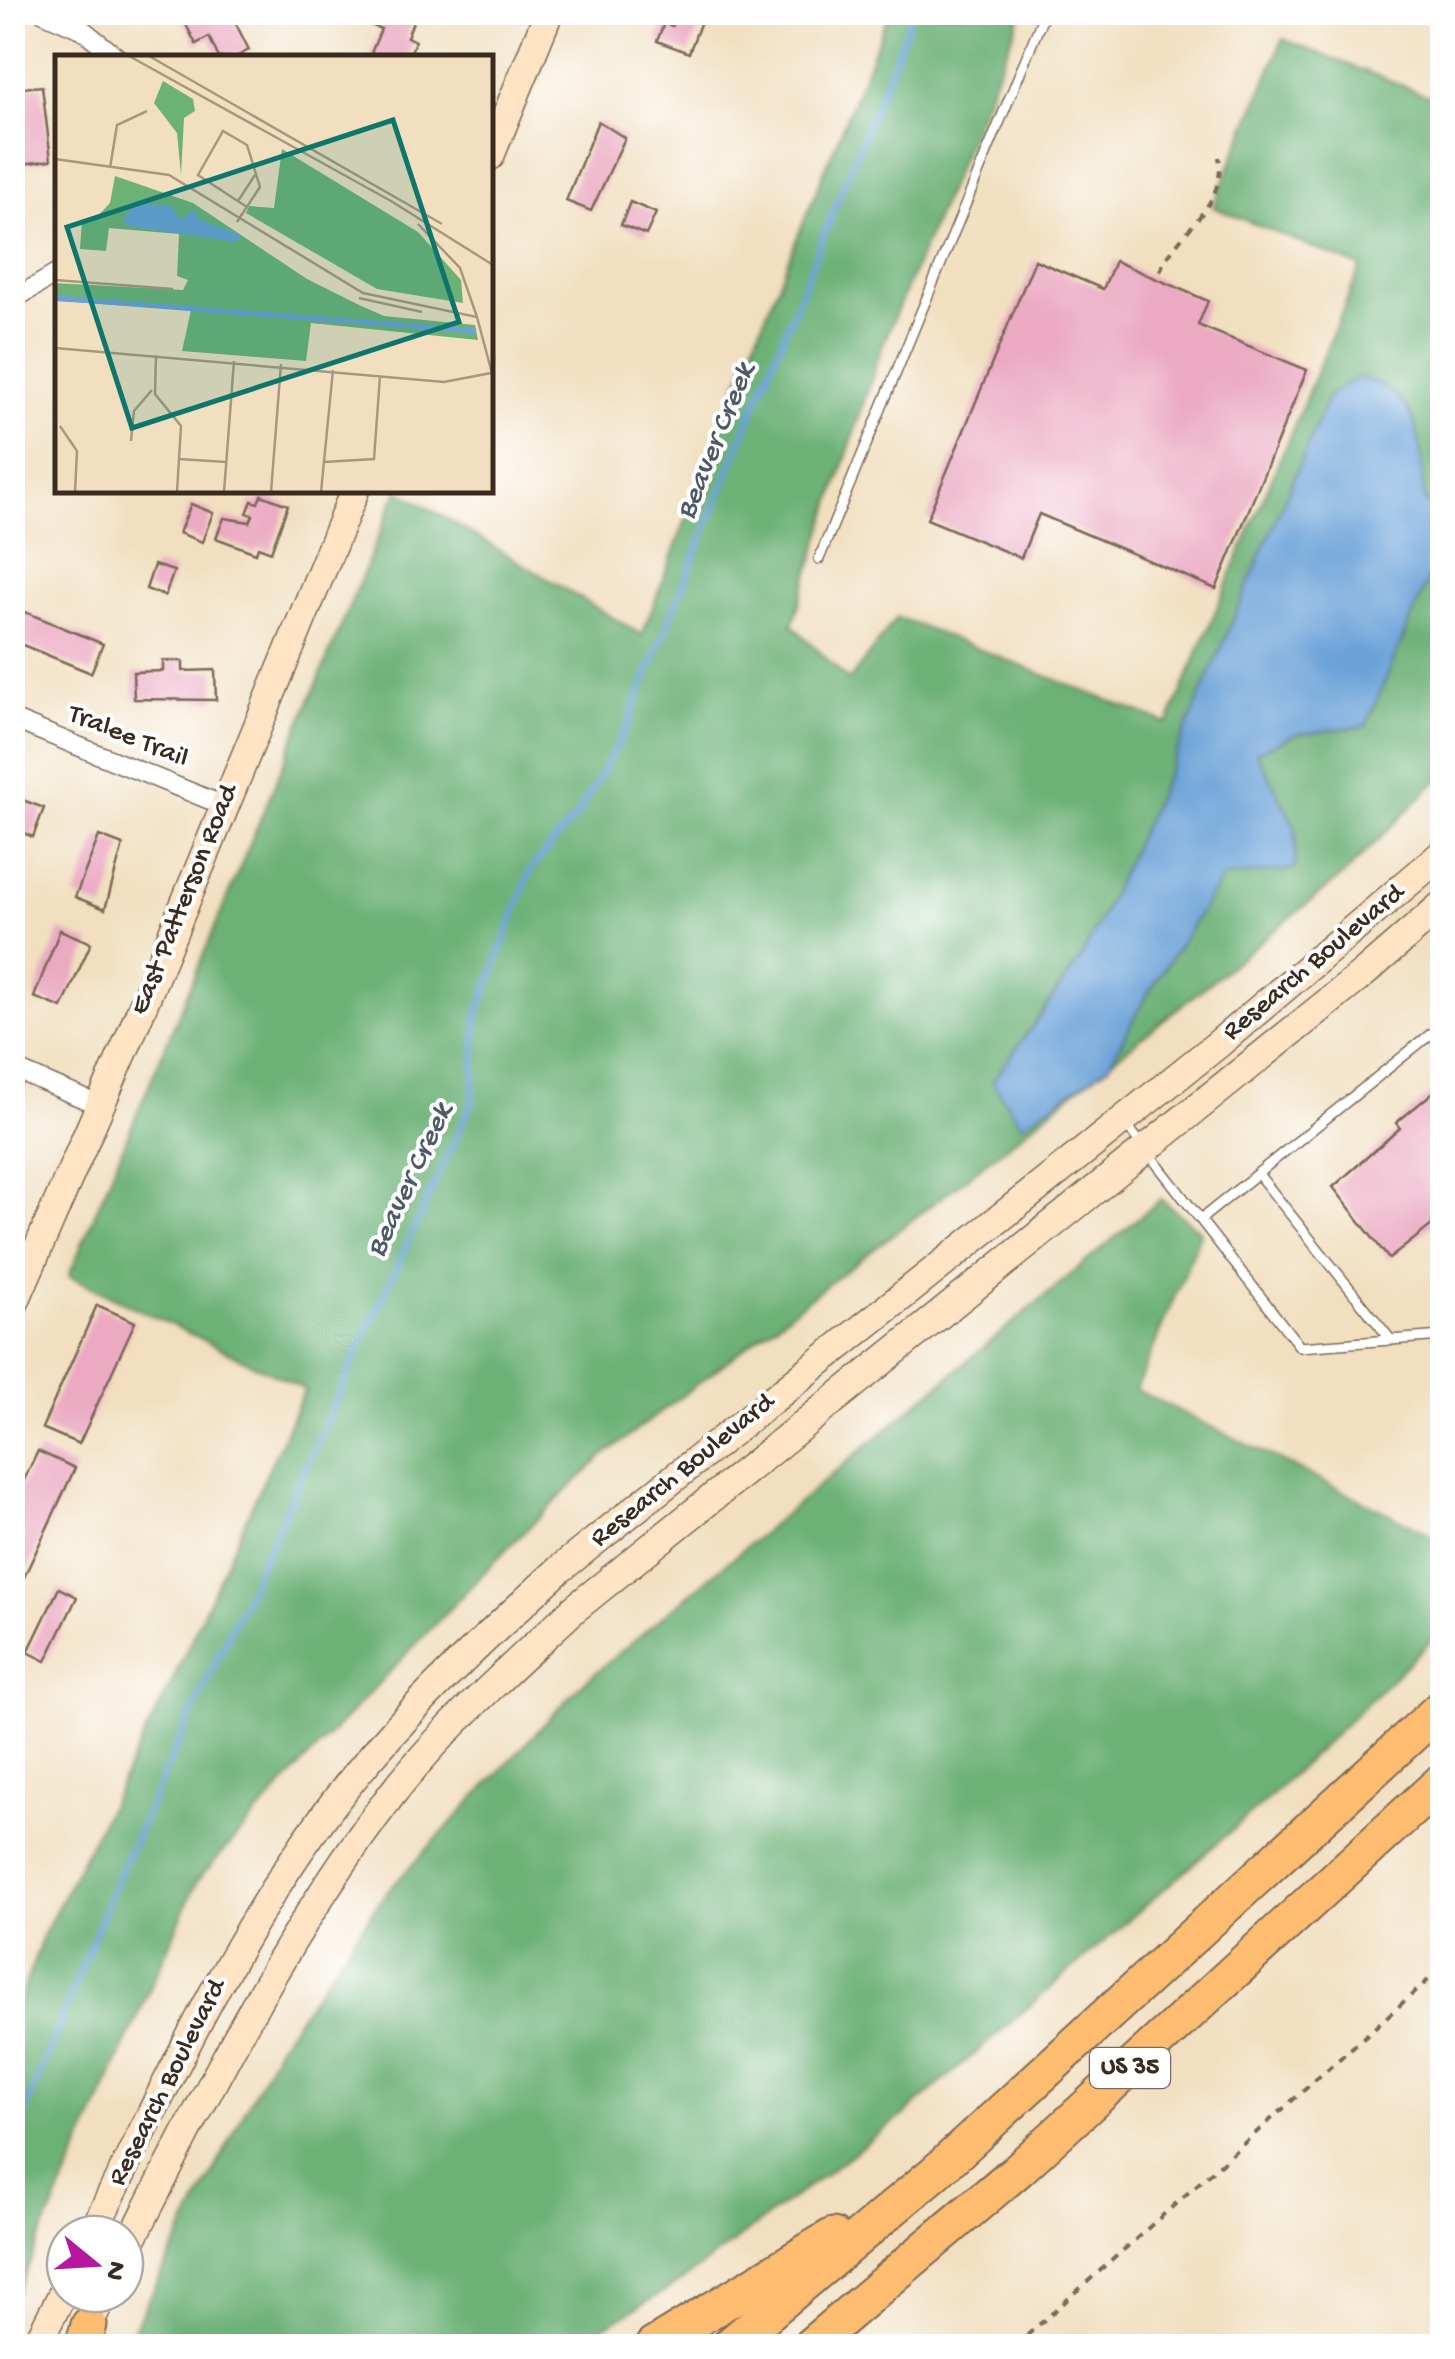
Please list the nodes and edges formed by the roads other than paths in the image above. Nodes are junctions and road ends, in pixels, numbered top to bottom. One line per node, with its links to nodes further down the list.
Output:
1 (42, 12): 4 (street)
2 (548, 12): 5 (main road)
3 (1045, 12): 9 (lane)
4 (114, 55)
5 (492, 151)
6 (55, 275): 7 (street)
7 (12, 300)
8 (354, 492): 11 (main road, East Patterson Road)
9 (819, 560)
10 (12, 719): 11 (street, Tralee Trail)
11 (222, 805): 16 (main road, East Patterson Road)
12 (1442, 854): 17 (main road, Research Boulevard)
13 (1442, 905): 18 (main road, Research Boulevard)
14 (1442, 1025): 19 (lane)
15 (12, 1068): 16 (street)
16 (102, 1106): 21 (main road, East Patterson Road)
17 (1122, 1120): 18 (lane); 27 (main road, Research Boulevard)
18 (1146, 1149): 20 (lane); 28 (main road, Research Boulevard)
19 (1258, 1174): 20 (lane); 23 (lane)
20 (1201, 1220): 23 (lane)
21 (12, 1308)
22 (1442, 1336): 23 (lane)
23 (1390, 1340)
24 (1442, 1707): 26 (highway, US 35)
25 (1442, 1781): 33 (highway, US 35)
26 (936, 2172): 31 (highway); 32 (highway, US 35)
27 (102, 2214)
28 (145, 2216)
29 (52, 2314): 30 (main road)
30 (36, 2346)
31 (653, 2346)
32 (729, 2346)
33 (810, 2346)

